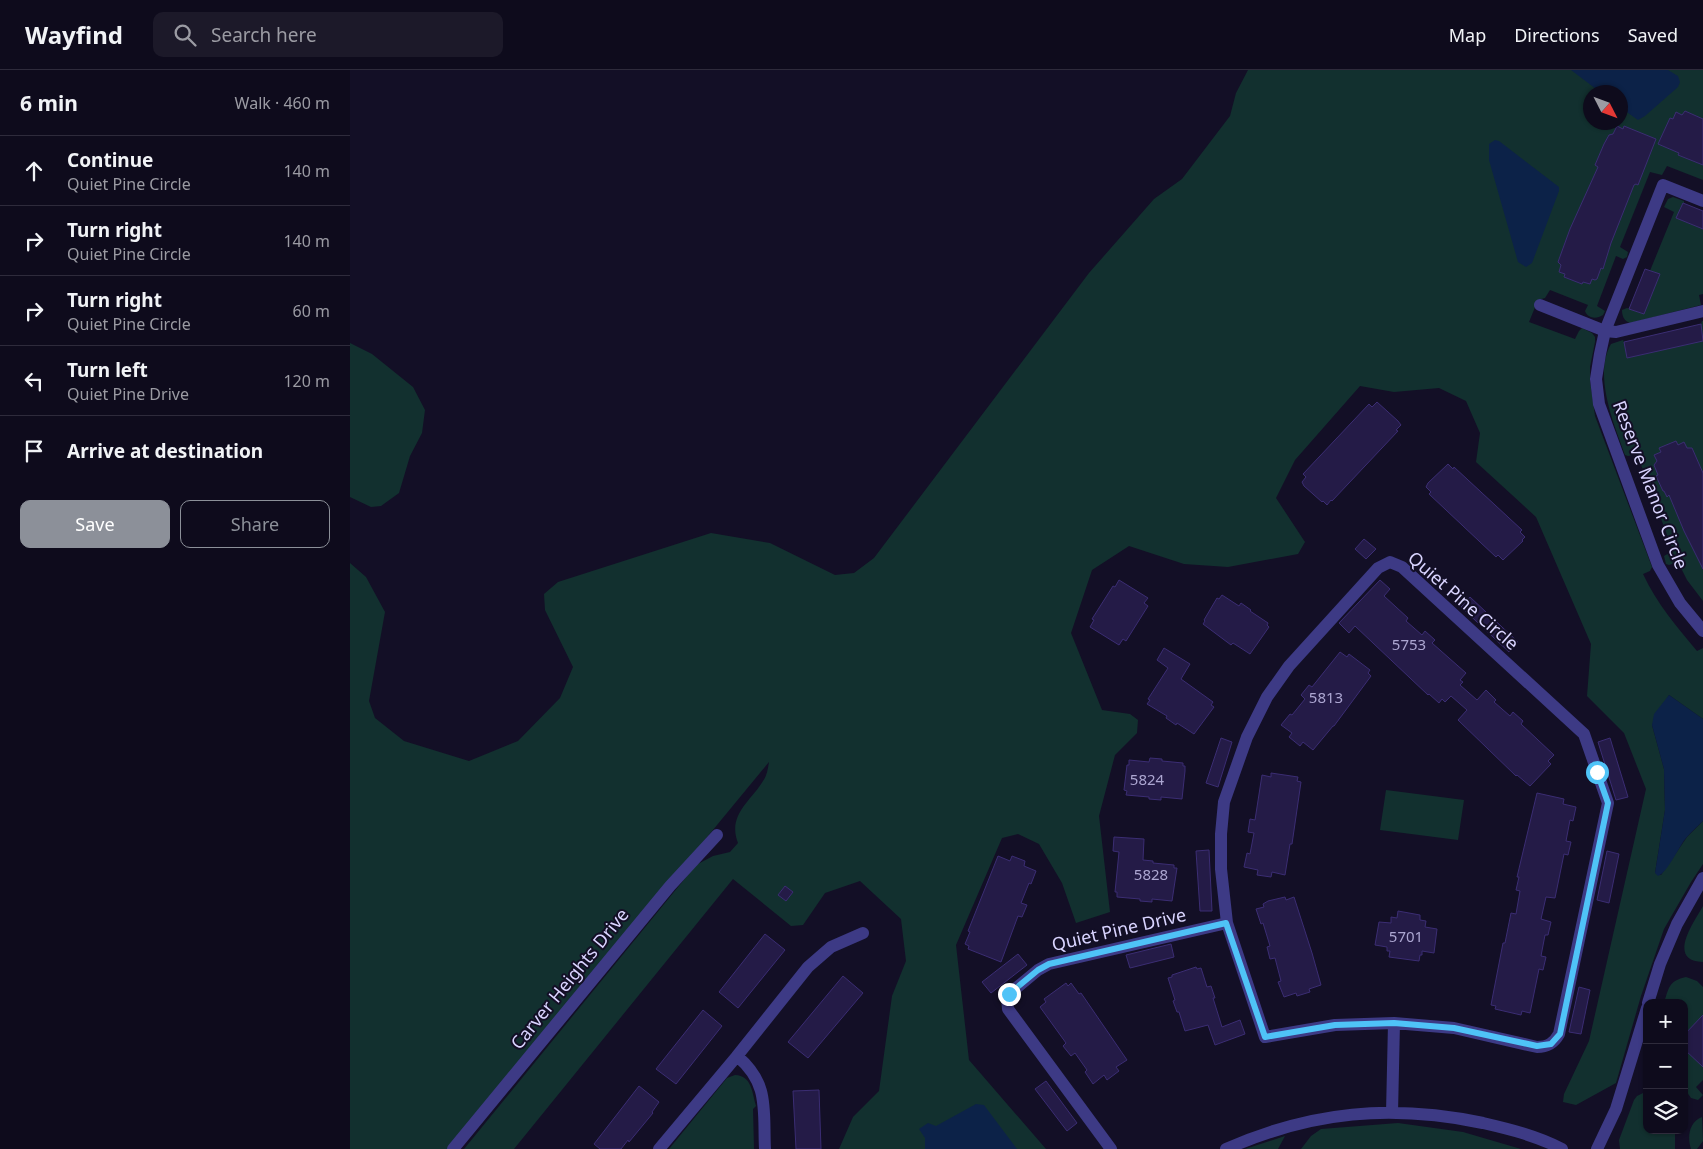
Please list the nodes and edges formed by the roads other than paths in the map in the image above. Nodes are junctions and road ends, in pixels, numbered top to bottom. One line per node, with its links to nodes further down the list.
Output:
1 (1703, 200): 4 (street, Reserve Manor Circle)
2 (1540, 305): 4 (street)
3 (1703, 311): 4 (street)
4 (1605, 331): 5 (street, Reserve Manor Circle)
5 (1703, 631)
6 (717, 835): 15 (street, Carver Heights Drive)
7 (1703, 878): 10 (street)
8 (1226, 923): 12 (street, Quiet Pine Circle); 12 (street, Quiet Pine Circle); 18 (street, Quiet Pine Drive)
9 (863, 933): 13 (street)
10 (1649, 999)
11 (1643, 1021): 21 (street)
12 (1394, 1023): 14 (street)
13 (737, 1056): 16 (street); 17 (street)
14 (1392, 1113): 19 (street); 20 (street)
15 (453, 1149)
16 (659, 1149)
17 (765, 1149)
18 (1111, 1149)
19 (1226, 1149)
20 (1562, 1149)
21 (1596, 1149)

